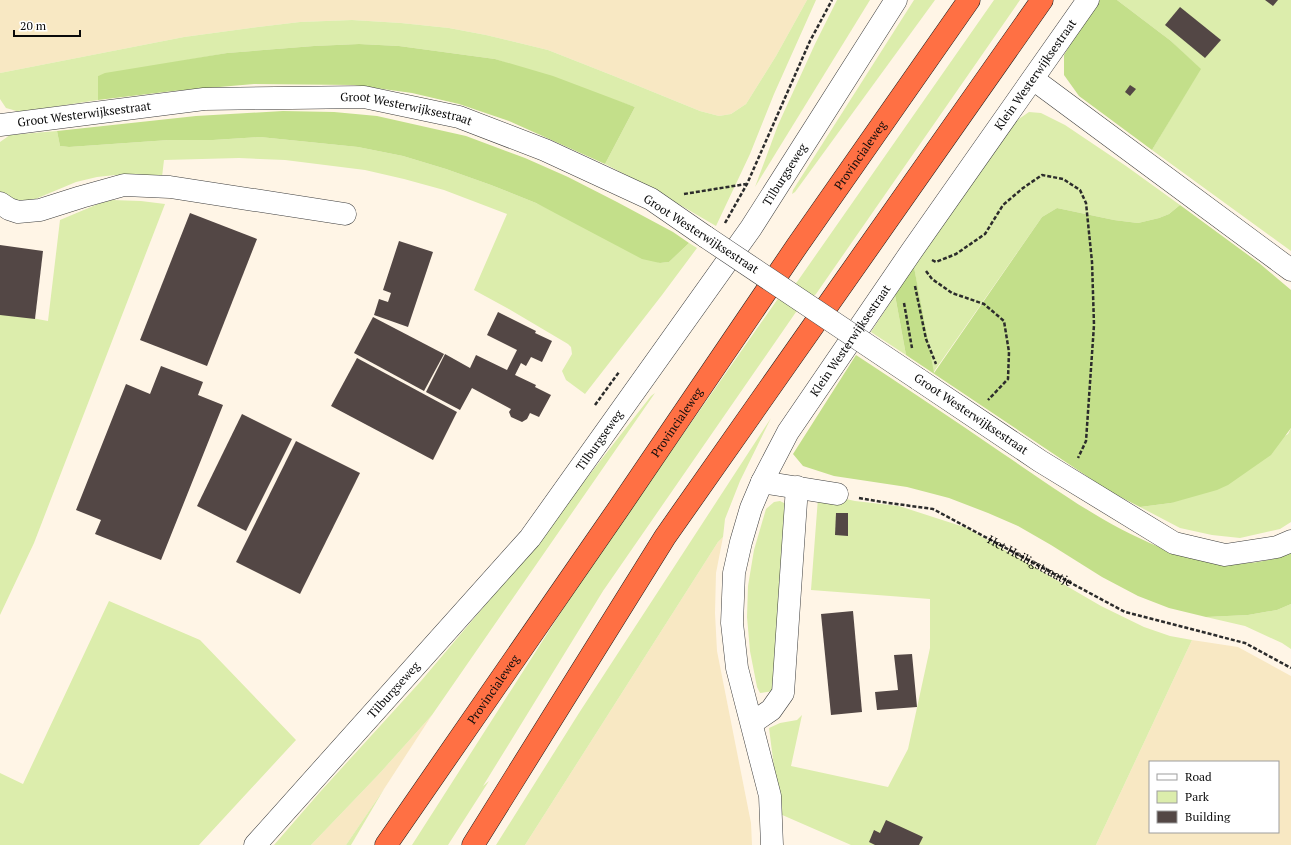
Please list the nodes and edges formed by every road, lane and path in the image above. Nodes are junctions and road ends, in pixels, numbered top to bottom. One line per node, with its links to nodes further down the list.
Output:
1 (832, 0): 8 (path)
2 (896, 0): 30 (street, Tilburgseweg)
3 (969, 0): 31 (highway, Provincialeweg)
4 (1042, 0): 32 (highway)
5 (1088, 0): 6 (street, Klein Westerwijksestraat)
6 (1033, 79): 13 (street, Klein Westerwijksestraat); 14 (street)
7 (0, 125): 9 (street, Groot Westerwijksestraat)
8 (747, 184): 9 (path); 12 (path)
9 (651, 199): 12 (street, Groot Westerwijksestraat)
10 (0, 203): 11 (street)
11 (345, 214)
12 (715, 231): 18 (street, Groot Westerwijksestraat, bridge)
13 (911, 252): 15 (street, Klein Westerwijksestraat); 16 (path); 20 (path); 23 (path)
14 (1291, 270)
15 (898, 272): 18 (path); 24 (street, Klein Westerwijksestraat)
16 (936, 364)
17 (620, 369): 22 (path, Tilburgseweg)
18 (918, 379): 23 (street, Groot Westerwijksestraat)
19 (983, 398): 20 (path)
20 (987, 401): 21 (path)
21 (993, 405)
22 (594, 407)
23 (1068, 478): 27 (street, Groot Westerwijksestraat)
24 (762, 482): 25 (street); 29 (street, Klein Westerwijksestraat)
25 (797, 488): 26 (street); 29 (street)
26 (837, 494): 28 (path, Het Heiligstraatje)
27 (1291, 541)
28 (1291, 668)
29 (752, 723): 33 (street, Klein Westerwijksestraat)
30 (255, 845)
31 (386, 845)
32 (473, 845)
33 (772, 845)

